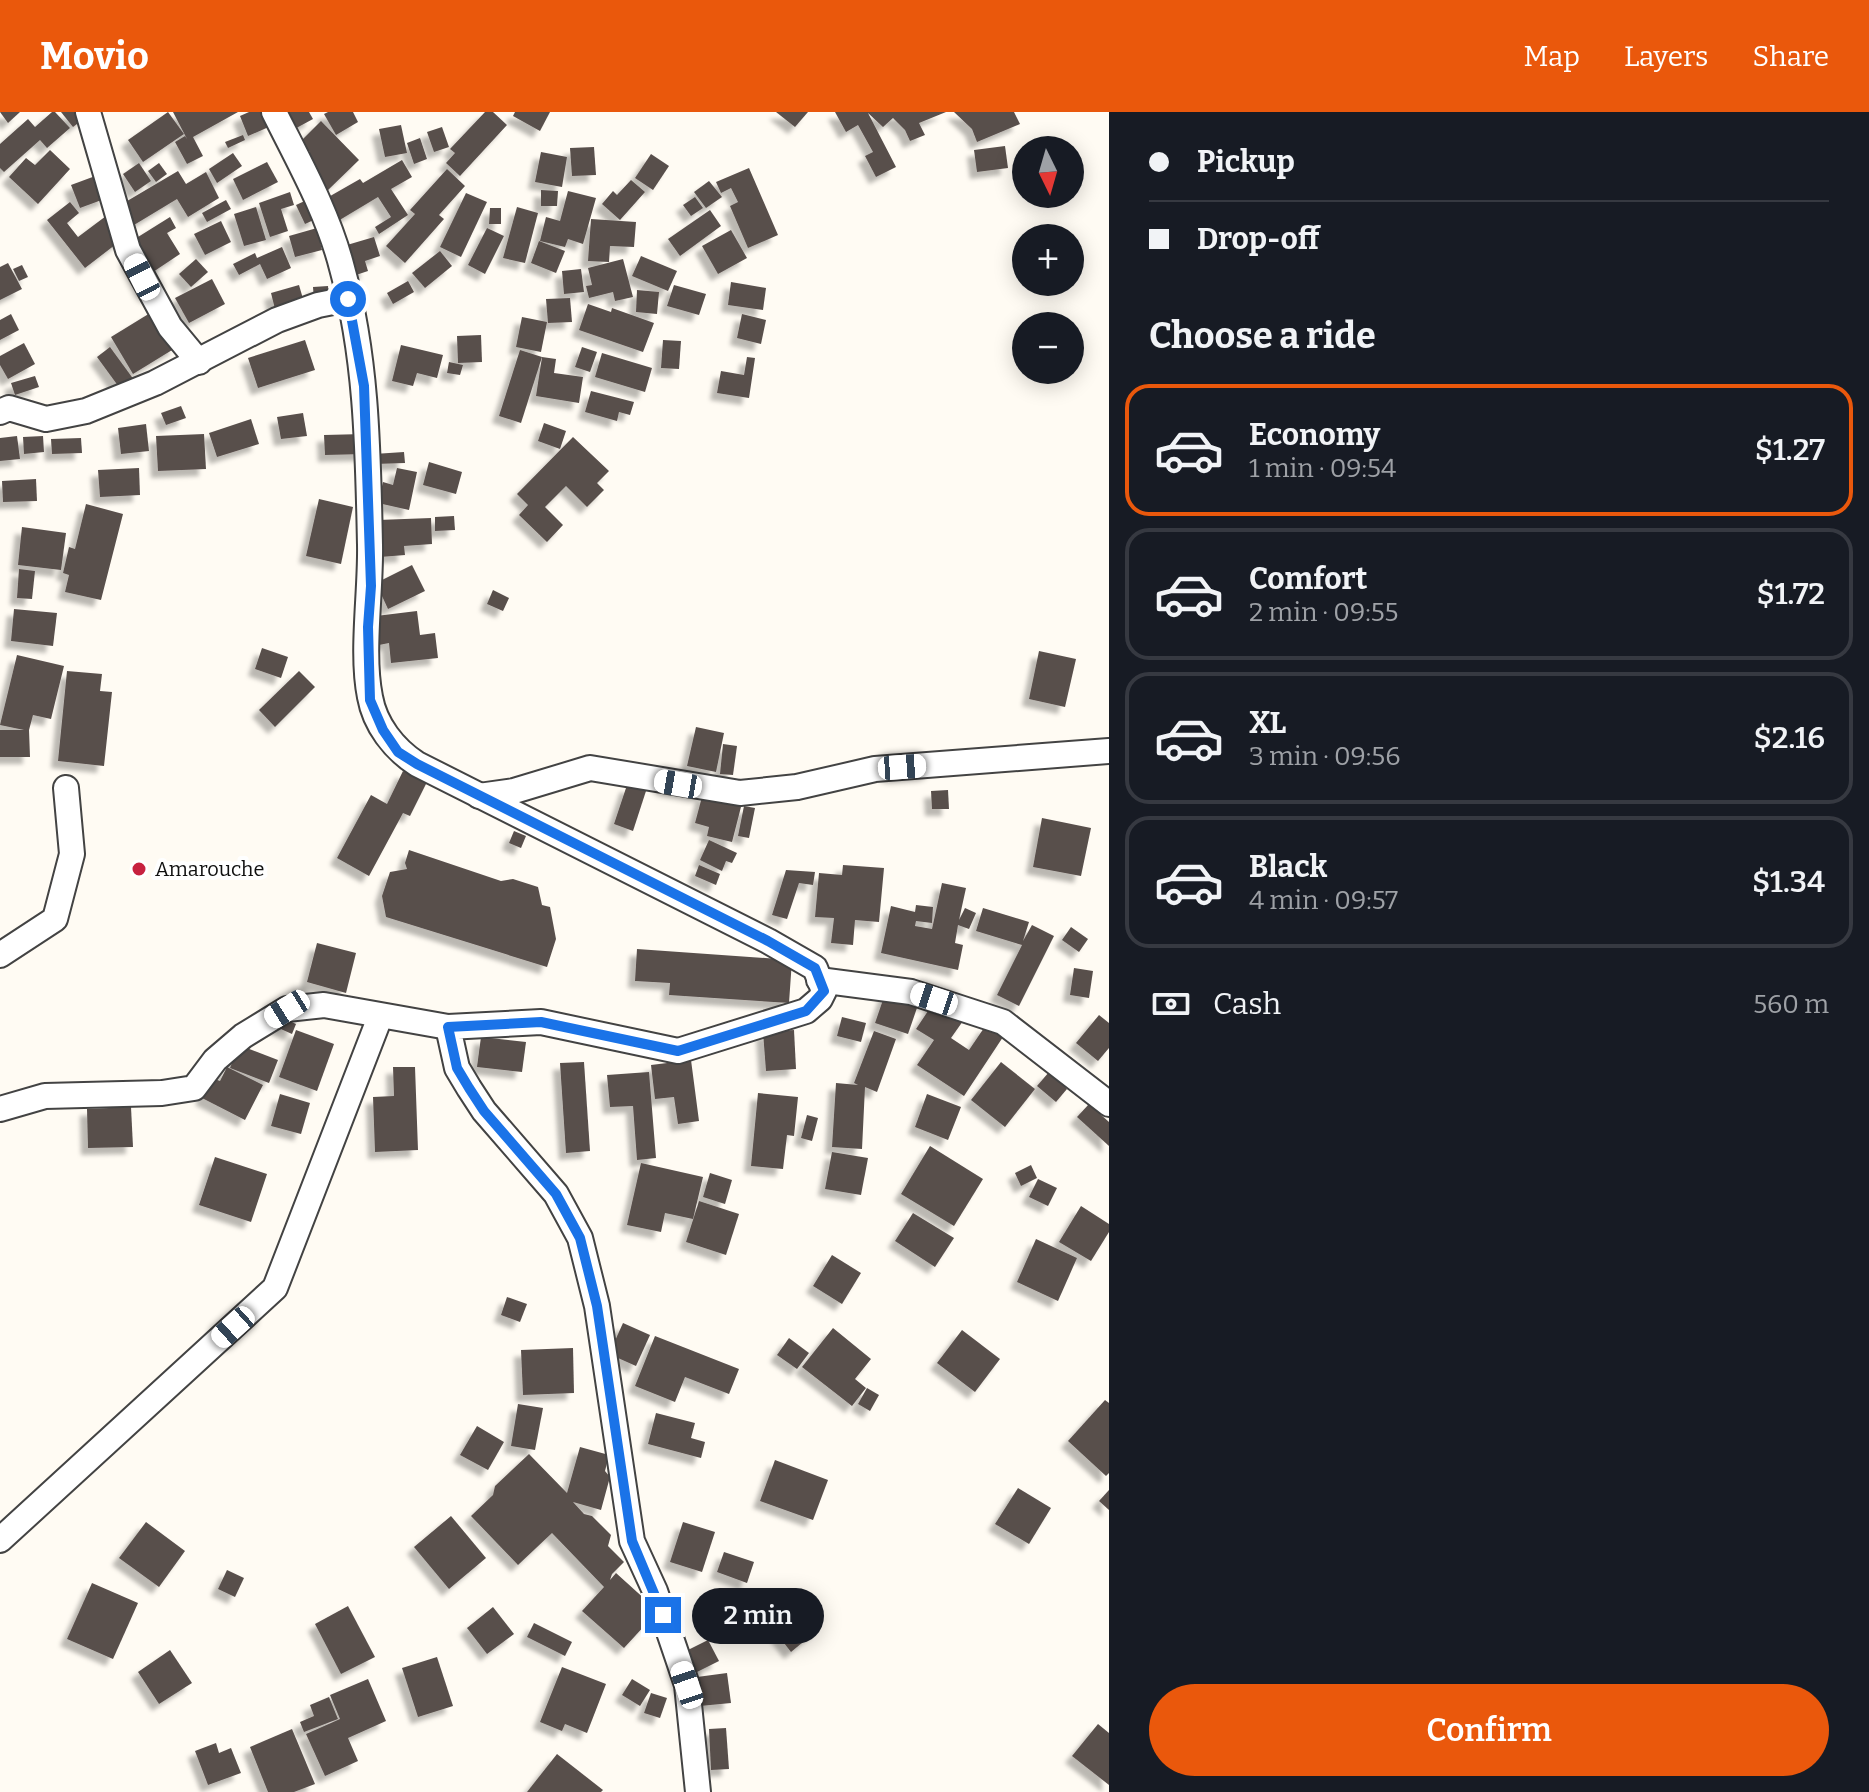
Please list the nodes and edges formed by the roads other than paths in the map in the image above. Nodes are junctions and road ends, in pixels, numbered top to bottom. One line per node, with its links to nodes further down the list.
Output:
1 (88, 112): 4 (street)
2 (274, 112): 3 (street)
3 (348, 299): 4 (street); 8 (street)
4 (199, 362): 5 (street)
5 (0, 412)
6 (1109, 751): 8 (street)
7 (66, 788): 9 (street)
8 (479, 796): 10 (street)
9 (0, 955)
10 (819, 980): 12 (street); 13 (street)
11 (380, 1017): 12 (street); 14 (street); 15 (street)
12 (448, 1027): 16 (street)
13 (1109, 1104)
14 (0, 1109)
15 (0, 1540)
16 (703, 1787)

